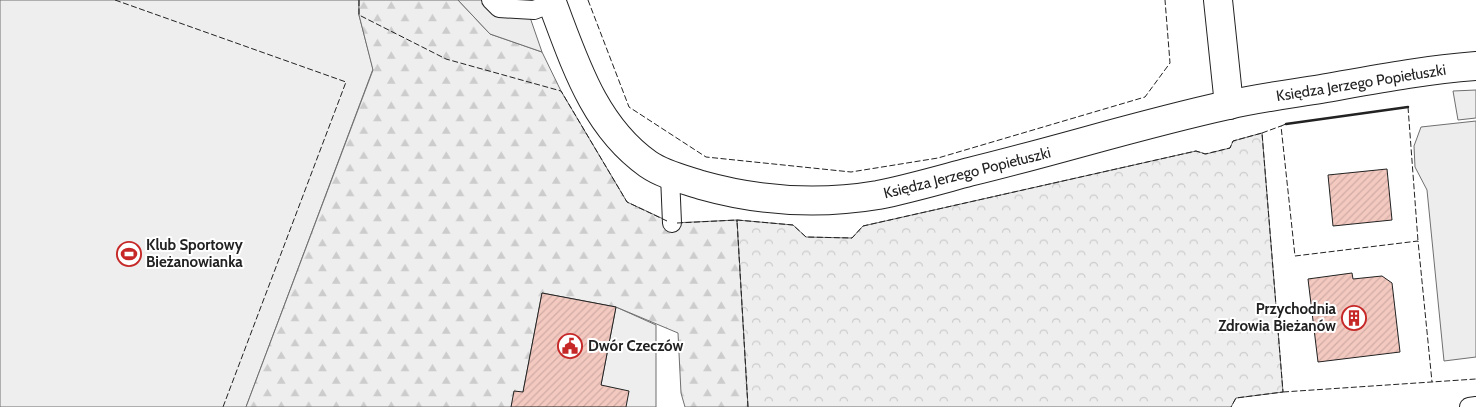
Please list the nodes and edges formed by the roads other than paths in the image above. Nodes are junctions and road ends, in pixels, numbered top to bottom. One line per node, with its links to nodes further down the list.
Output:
1 (491, 0): 3 (lane)
2 (1218, 0): 5 (street)
3 (552, 1): 6 (street, Księdza Jerzego Popiełuszki)
4 (1476, 66): 5 (street, Księdza Jerzego Popiełuszki)
5 (1228, 105): 6 (street, Księdza Jerzego Popiełuszki)
6 (670, 176): 7 (lane)
7 (672, 224)
8 (1476, 406): 9 (lane)
9 (1469, 407)

